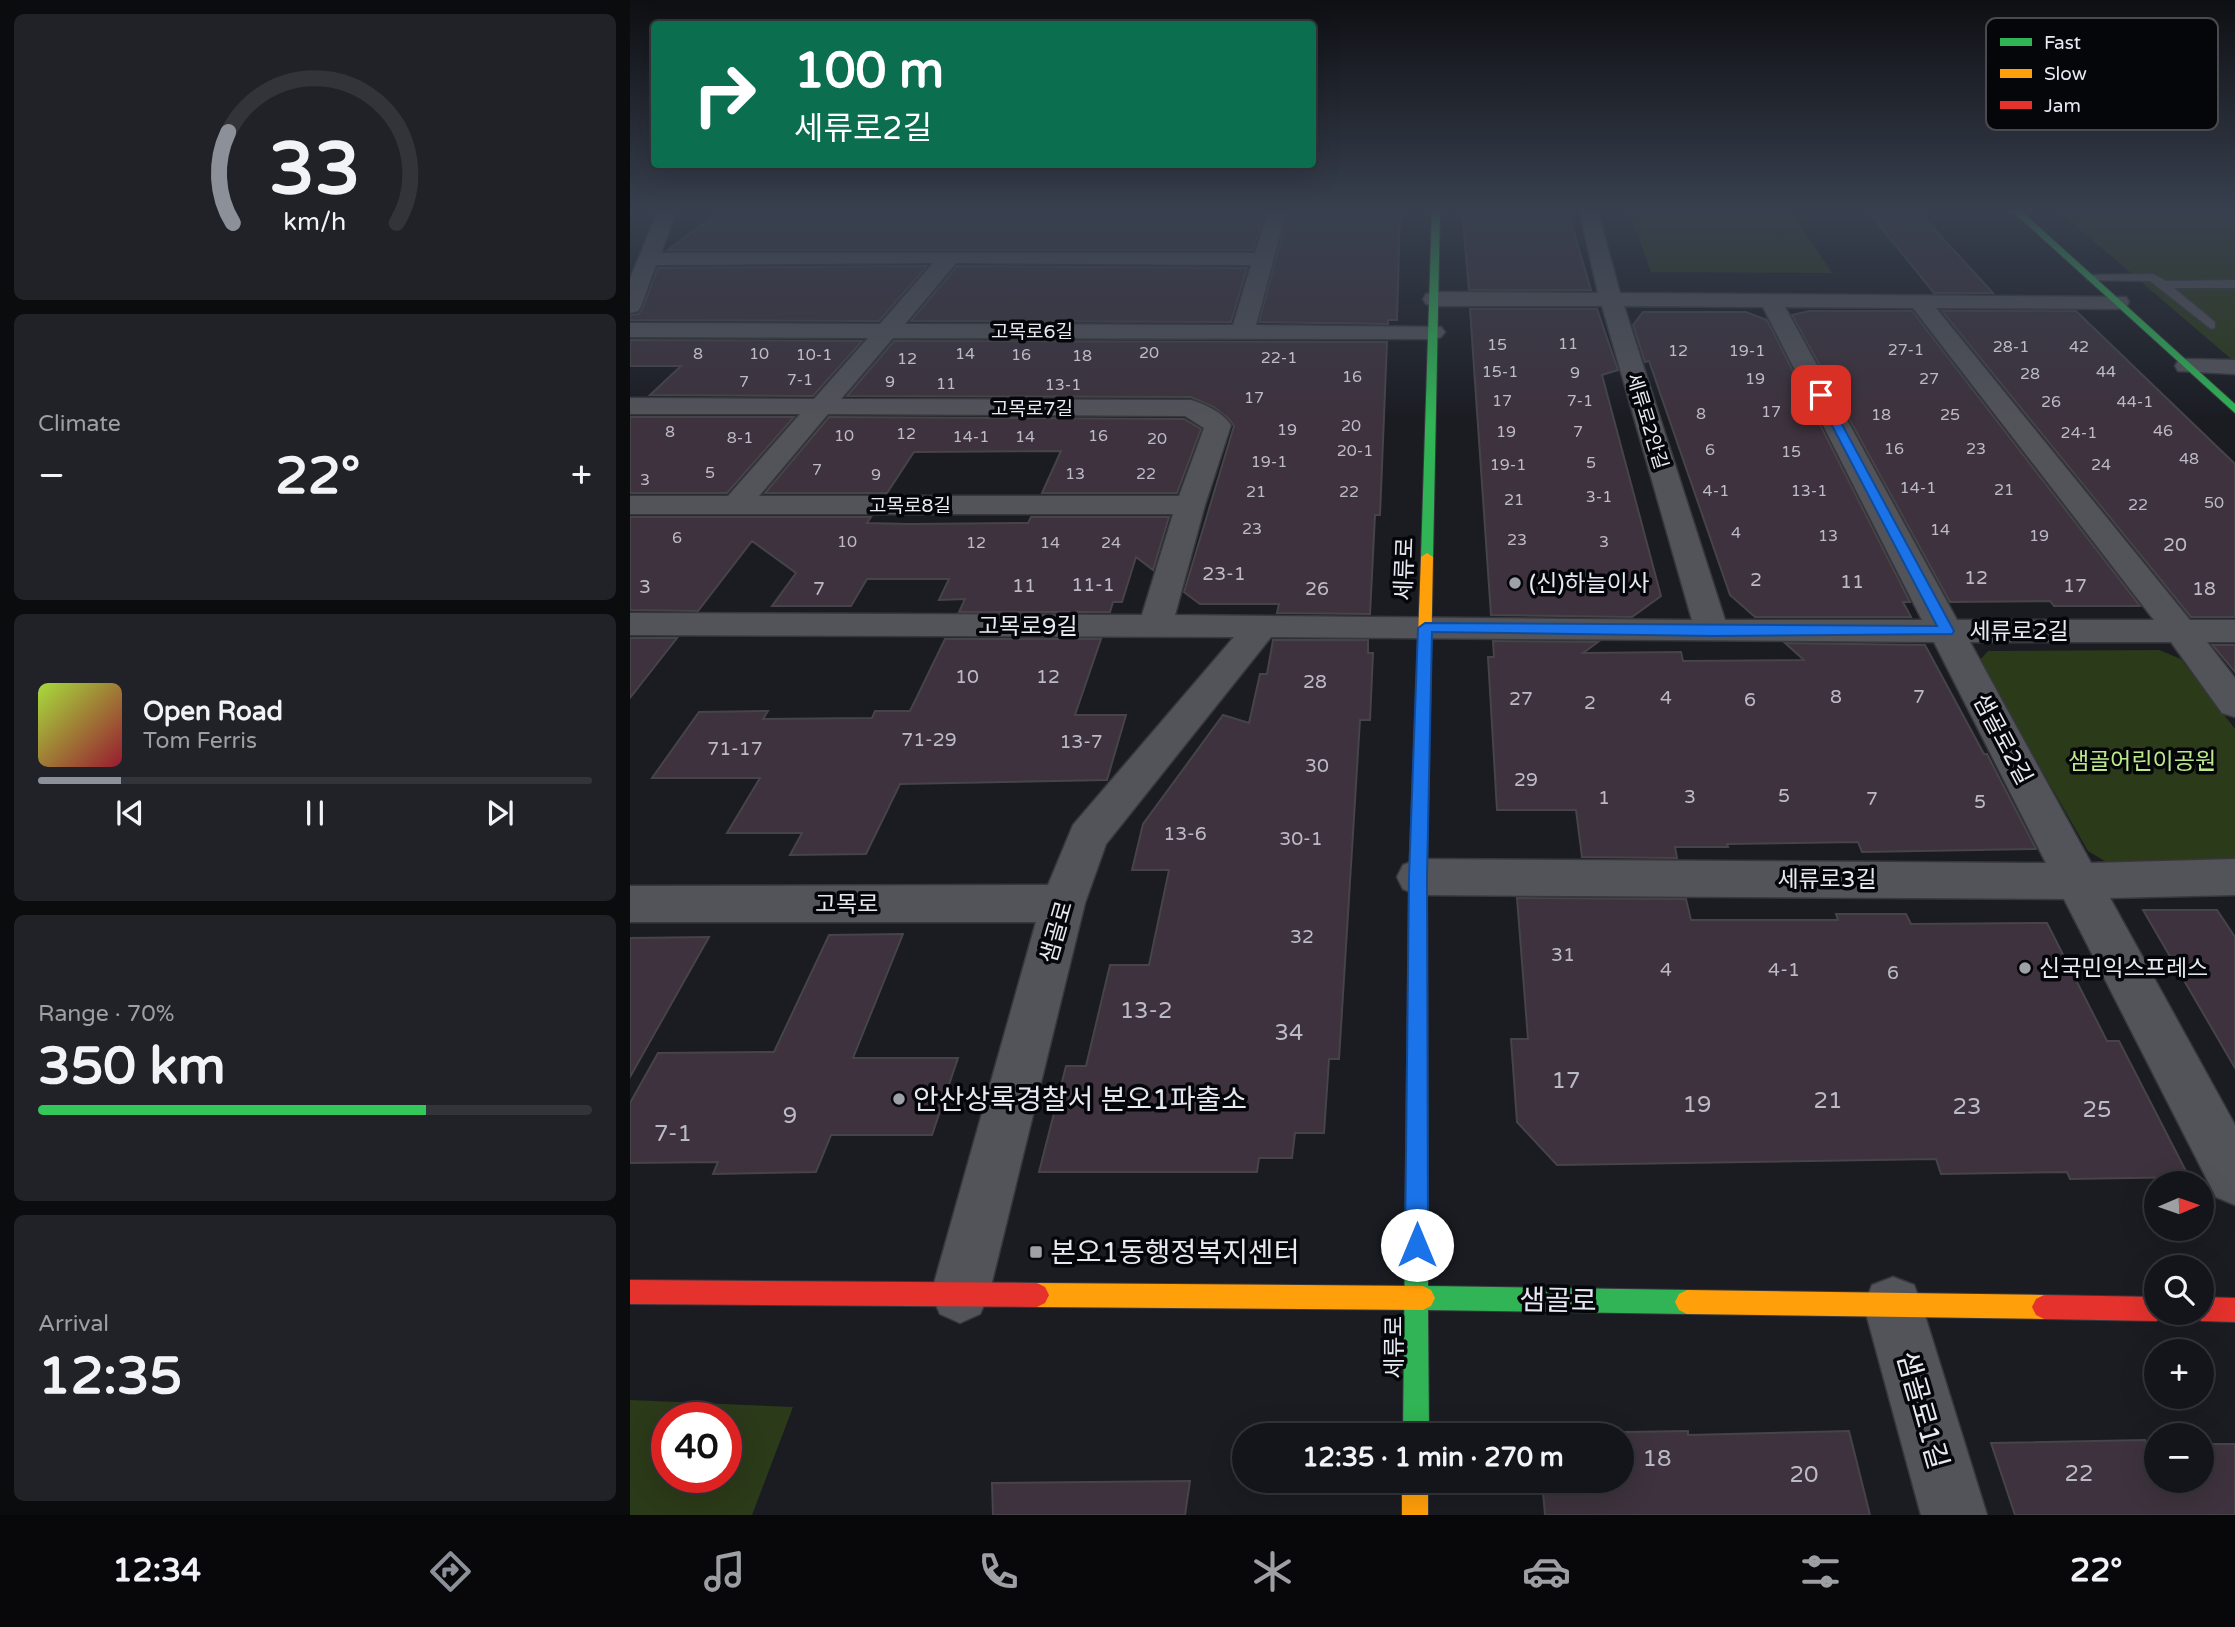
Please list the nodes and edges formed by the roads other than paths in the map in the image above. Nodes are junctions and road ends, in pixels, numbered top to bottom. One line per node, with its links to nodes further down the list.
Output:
1 (640, 280): 15 (street)
2 (930, 280): 18 (street)
3 (1258, 280): 19 (street)
4 (1434, 280): 10 (street, 세류로)
5 (1606, 280): 11 (street, 세류로2안길)
6 (2093, 280): 14 (street)
7 (2156, 280): 9 (lane)
8 (2235, 284): 9 (lane)
9 (2162, 285): 16 (lane)
10 (1434, 299): 11 (street); 20 (street, 세류로)
11 (1611, 300): 12 (street); 33 (street, 세류로2안길)
12 (1771, 301): 13 (street); 34 (street, 샘골로2길)
13 (1919, 301): 14 (street); 35 (street)
14 (2118, 302): 21 (street)
15 (630, 306)
16 (2211, 325)
17 (630, 330): 18 (street, 고목로6길)
18 (884, 331): 19 (street, 고목로6길); 24 (street)
19 (1243, 331): 20 (street, 고목로6길)
20 (1433, 332): 32 (street, 세류로)
21 (2187, 366): 22 (street); 25 (street)
22 (2235, 367)
23 (630, 407): 24 (street, 고목로7길)
24 (820, 407): 27 (street); 28 (street, 고목로7길)
25 (2235, 410)
26 (630, 505): 27 (street, 고목로8길)
27 (736, 505): 28 (street, 고목로8길)
28 (1190, 505): 30 (street, 고목로7길)
29 (630, 624): 30 (street, 고목로9길)
30 (1155, 626): 31 (street, 고목로9길)
31 (1262, 626): 32 (street, 고목로9길); 42 (street, 샘골로)
32 (1425, 628): 33 (street, 세류로2길); 38 (street, 세류로)
33 (1712, 631): 34 (street, 세류로2길)
34 (1947, 631): 35 (street, 세류로2길); 40 (street, 샘골로2길)
35 (2180, 631): 36 (street, 세류로2길); 37 (street)
36 (2235, 631)
37 (2235, 704)
38 (1418, 877): 40 (street, 세류로3길); 46 (street, 세류로)
39 (2235, 877): 40 (street, 세류로3길)
40 (2077, 881): 43 (street, 샘골로2길)
41 (630, 904): 42 (street, 고목로)
42 (1063, 904): 45 (street, 샘골로)
43 (2235, 1178)
44 (630, 1292): 45 (street, 샘골로)
45 (960, 1294): 46 (street, 샘골로)
46 (1417, 1298): 47 (street, 샘골로); 51 (street, 세류로)
47 (1893, 1306): 48 (street, 샘골로); 54 (street, 샘골로1길)
48 (2144, 1309)
49 (2214, 1309): 50 (street)
50 (2235, 1310)
51 (1416, 1423)
52 (1415, 1493): 53 (street)
53 (1415, 1515)
54 (1954, 1515)

